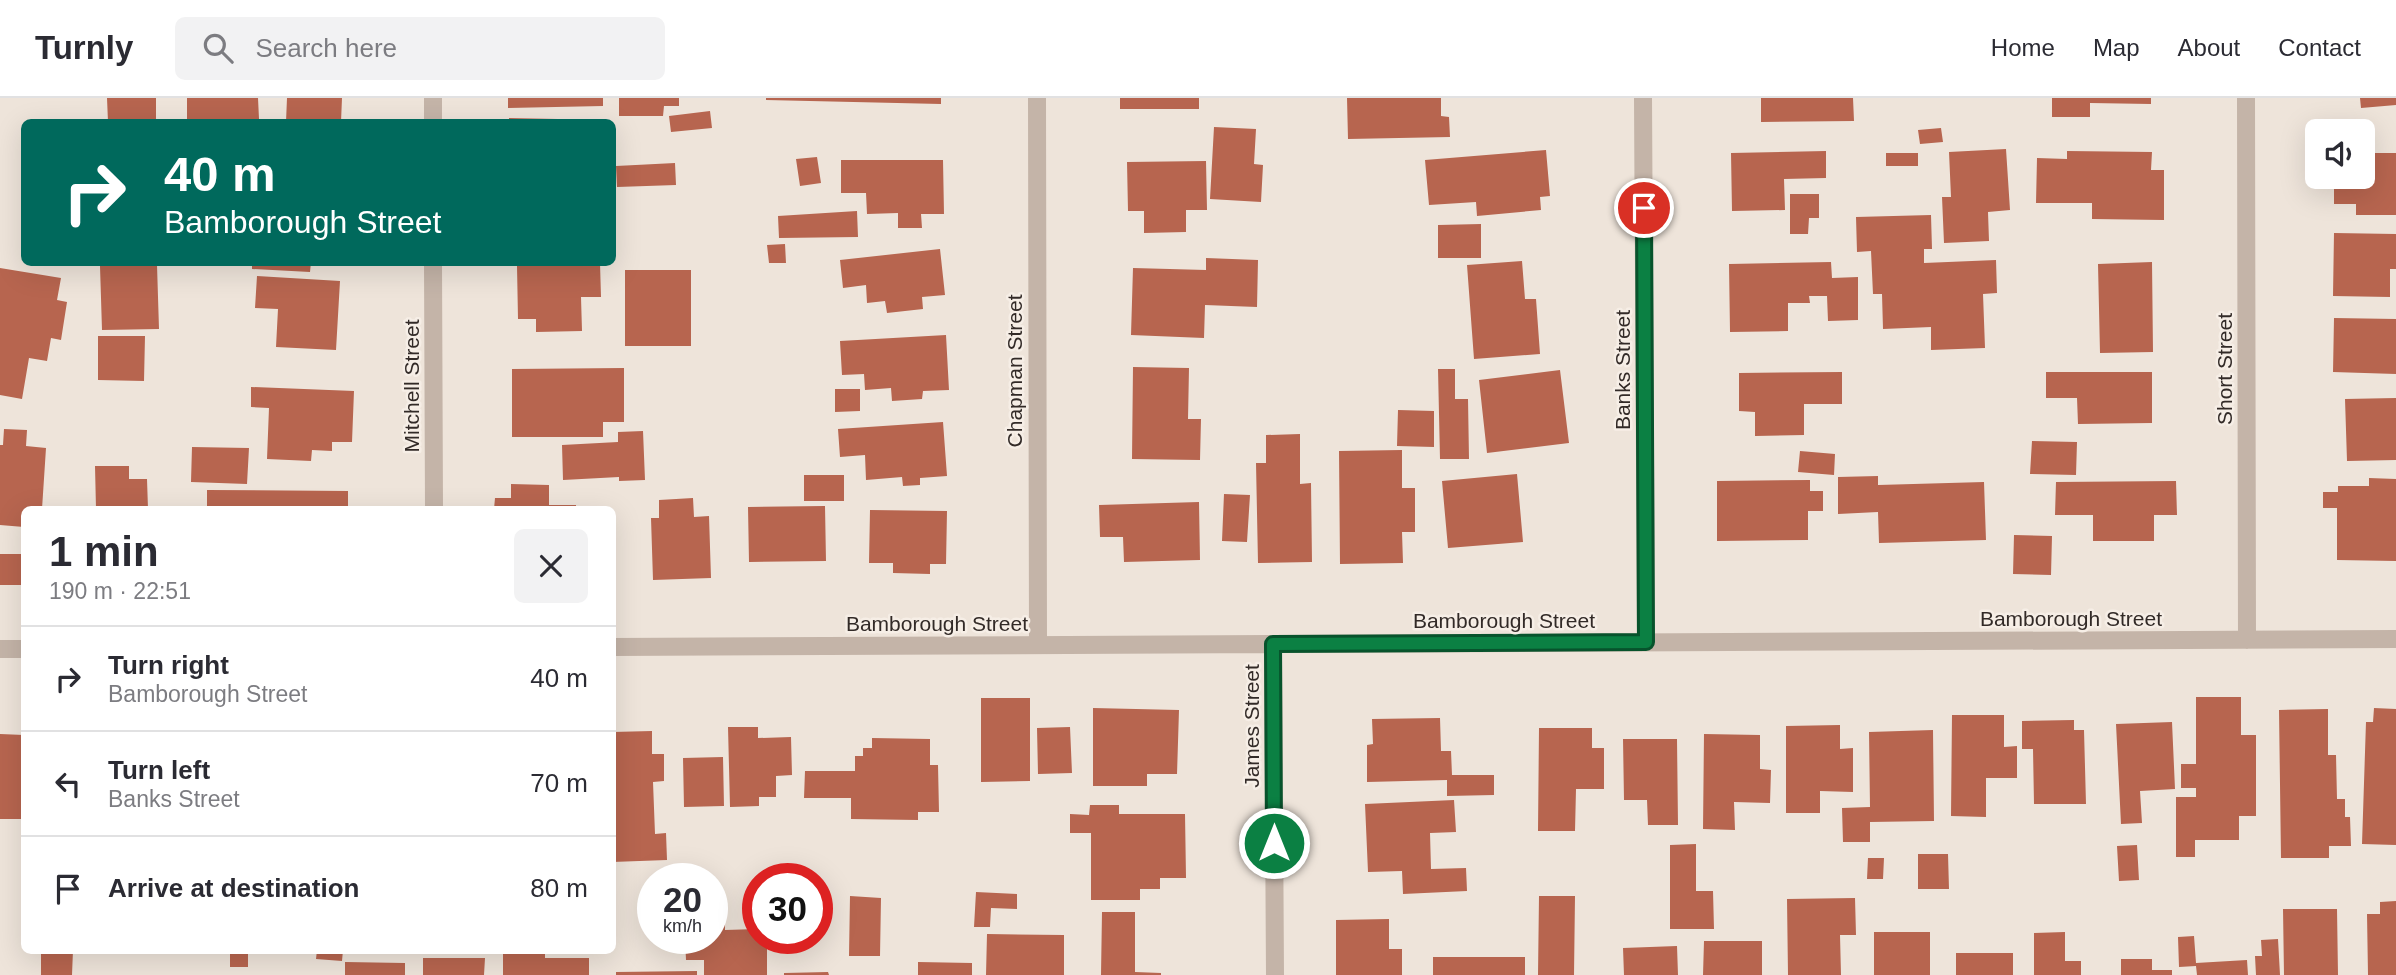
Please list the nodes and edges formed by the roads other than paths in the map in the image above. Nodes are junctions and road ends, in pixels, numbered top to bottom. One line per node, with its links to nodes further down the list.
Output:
1 (433, 98): 5 (street)
2 (1037, 98): 12 (street, Chapman Street)
3 (1643, 98): 10 (street, Banks Street)
4 (2246, 98): 9 (street, Short Street)
5 (433, 119)
6 (433, 266): 7 (street, Mitchell Street)
7 (434, 506)
8 (2396, 639): 9 (street, Bamborough Street)
9 (2247, 640): 10 (street, Bamborough Street)
10 (1646, 642): 11 (street, Bamborough Street)
11 (1273, 644): 12 (street, Bamborough Street); 16 (street, James Street)
12 (1038, 645): 13 (street, Bamborough Street)
13 (616, 647)
14 (0, 649): 15 (street)
15 (21, 649)
16 (1275, 975)

